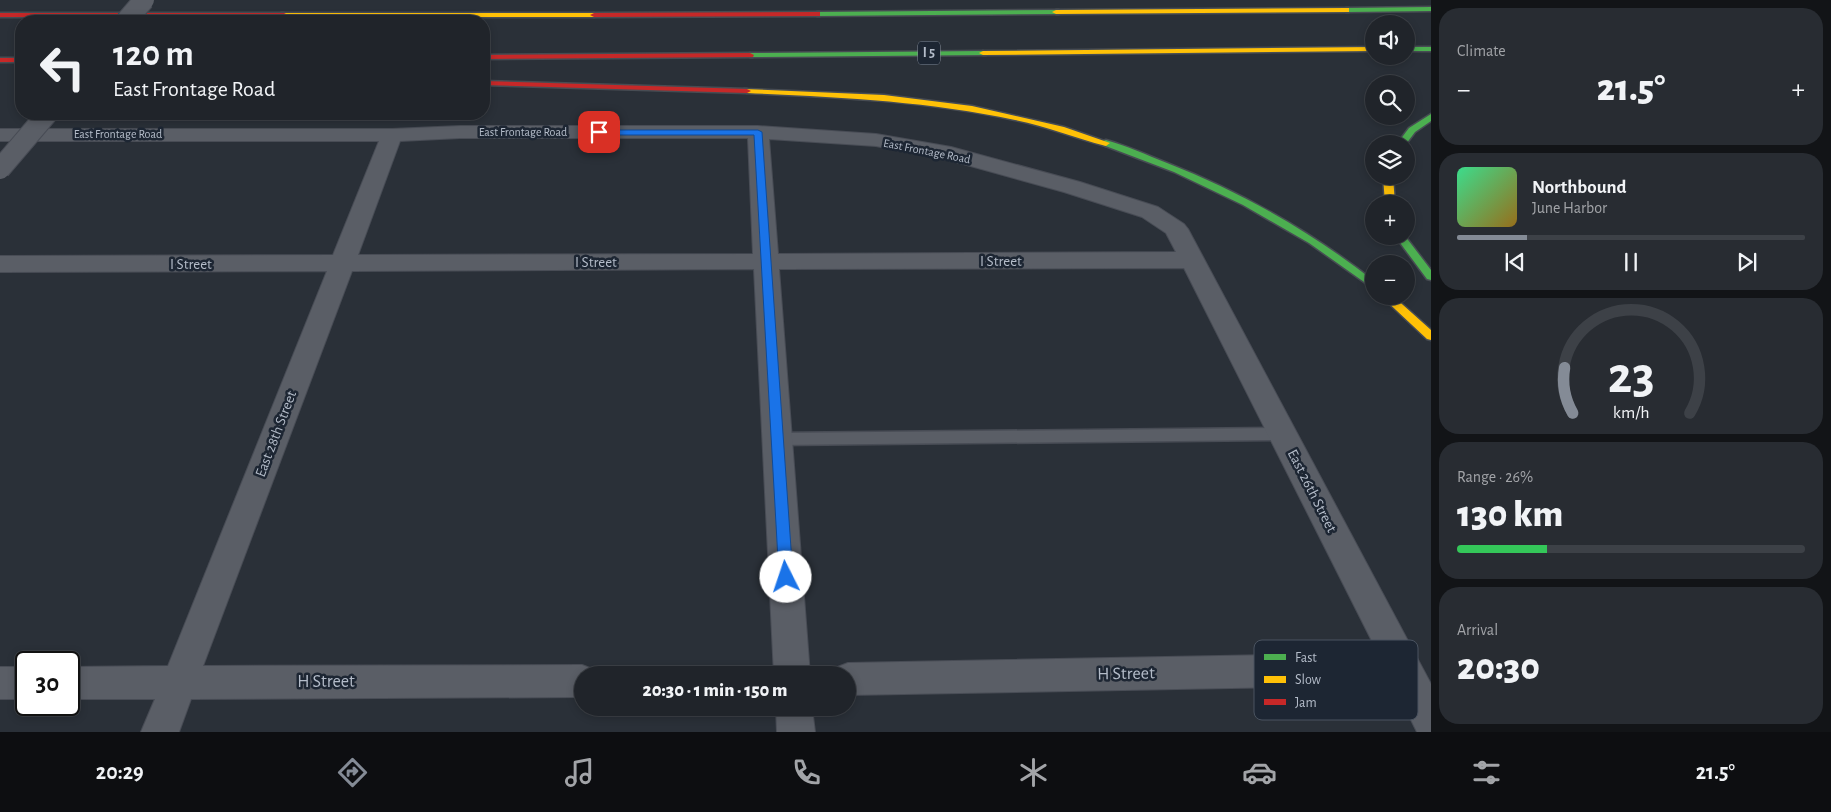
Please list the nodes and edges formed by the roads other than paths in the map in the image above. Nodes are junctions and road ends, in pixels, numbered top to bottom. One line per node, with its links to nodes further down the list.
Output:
1 (144, 0): 5 (street, bridge)
2 (706, 2): 6 (highway)
3 (1431, 9): 6 (highway)
4 (0, 15): 6 (highway)
5 (131, 15)
6 (631, 15)
7 (1365, 48): 10 (highway, I 5)
8 (1415, 49): 9 (highway)
9 (1431, 49)
10 (490, 57)
11 (0, 60): 12 (highway)
12 (15, 60)
13 (490, 83): 27 (highway)
14 (1431, 117): 19 (highway)
15 (42, 120): 20 (street, bridge)
16 (758, 132): 18 (street, East Frontage Road); 22 (street, East Frontage Road); 23 (street)
17 (0, 135): 18 (street, East Frontage Road)
18 (392, 135): 24 (street, East 28th Street)
19 (1408, 135)
20 (0, 169)
21 (1407, 245): 26 (highway)
22 (1193, 260): 23 (street, I Street); 30 (street, East 26th Street)
23 (766, 262): 24 (street, I Street); 31 (street)
24 (342, 263): 25 (street, I Street); 37 (street, East 28th Street)
25 (0, 264)
26 (1431, 277)
27 (1365, 279)
28 (1396, 305): 29 (highway)
29 (1431, 336)
30 (1283, 434): 31 (lane); 32 (street, East 26th Street)
31 (778, 439): 33 (street)
32 (1389, 640)
33 (791, 666)
34 (1254, 672): 35 (street, H Street)
35 (856, 679)
36 (574, 681): 37 (street, H Street)
37 (180, 682): 40 (street, H Street); 44 (street, East 28th Street)
38 (0, 683): 39 (street)
39 (15, 683)
40 (80, 683)
41 (1418, 696): 43 (street, East 26th Street)
42 (795, 716): 45 (street)
43 (1431, 722)
44 (160, 732)
45 (796, 732)

